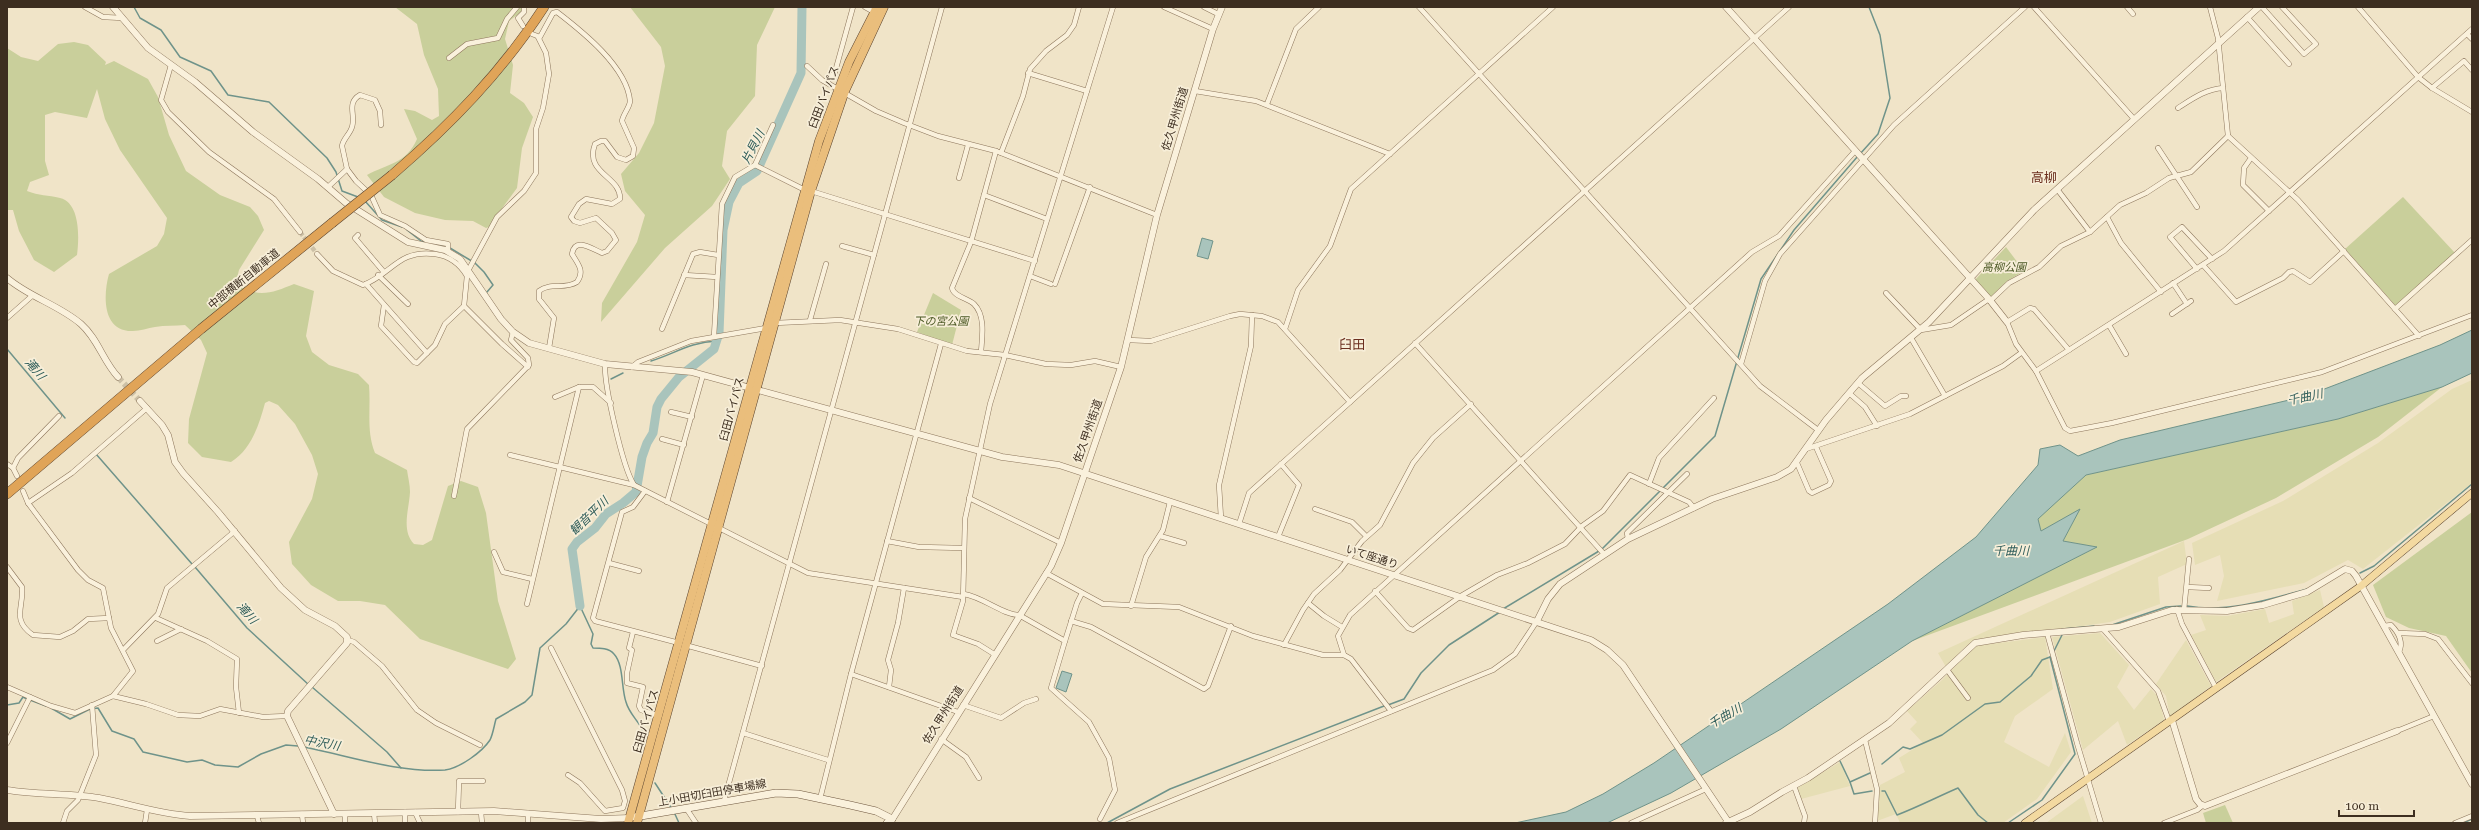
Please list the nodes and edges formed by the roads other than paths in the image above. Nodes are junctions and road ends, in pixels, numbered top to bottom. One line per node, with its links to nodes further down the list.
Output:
1 (85, 7): 32 (street)
2 (113, 7): 32 (street)
3 (517, 7): 42 (street)
4 (524, 7): 33 (street)
5 (538, 7): 50 (highway, 中部横断自動車道)
6 (544, 7): 50 (highway, 中部横断自動車道)
7 (853, 7): 51 (street)
8 (865, 7): 28 (street)
9 (884, 7): 54 (highway, 臼田バイパス)
10 (942, 7): 63 (street)
11 (1079, 7): 47 (street)
12 (1113, 7): 55 (street)
13 (1164, 7): 34 (street)
14 (1204, 7): 29 (street)
15 (1222, 7): 29 (street, 佐久甲州街道)
16 (1319, 7): 57 (street)
17 (1419, 7): 48 (street)
18 (1553, 7): 48 (street)
19 (1726, 7): 39 (street)
20 (1789, 7): 39 (street)
21 (2025, 7): 69 (street)
22 (2034, 7): 60 (street)
23 (2127, 7): 30 (street)
24 (2210, 7): 41 (street)
25 (2260, 7): 26 (street); 31 (street)
26 (2282, 7)
27 (2358, 7): 49 (street)
28 (876, 9): 54 (highway, 臼田バイパス)
29 (1218, 14): 34 (street, 佐久甲州街道)
30 (2133, 14)
31 (2247, 17): 41 (street); 43 (street)
32 (122, 18): 44 (street)
33 (523, 26)
34 (1213, 29): 56 (street, 佐久甲州街道)
35 (2472, 29): 37 (street)
36 (532, 34): 38 (street)
37 (2467, 34): 40 (street); 49 (street)
38 (538, 37): 106 (street); 144 (street)
39 (1754, 38): 69 (street); 80 (street)
40 (2472, 39)
41 (2218, 43): 52 (street); 60 (street)
42 (449, 58)
43 (2289, 64)
44 (171, 65): 76 (street); 89 (street)
45 (808, 66): 51 (street)
46 (2472, 70): 53 (street)
47 (1028, 73): 55 (street); 67 (street)
48 (1480, 74): 68 (street); 80 (street)
49 (2418, 77): 53 (street); 81 (street)
50 (491, 78): 199 (highway, 中部横断自動車道, bridge)
51 (827, 82): 54 (street)
52 (2224, 88): 58 (street); 64 (street)
53 (2432, 88): 59 (street)
54 (842, 90): 63 (street); 79 (highway, 臼田バイパス)
55 (1087, 91): 73 (street)
56 (1195, 91): 57 (street); 86 (street, 佐久甲州街道)
57 (1267, 104): 68 (street)
58 (2178, 108)
59 (2472, 112)
60 (2134, 119): 78 (street)
61 (381, 125): 72 (street)
62 (773, 126): 71 (street)
63 (910, 126): 65 (street); 85 (street)
64 (2228, 136): 70 (street); 74 (street)
65 (968, 144): 67 (street); 75 (street)
66 (2158, 148): 74 (street)
67 (998, 152): 73 (street); 82 (street)
68 (1390, 154): 134 (street)
69 (1859, 155): 112 (street); 122 (street); 151 (street)
70 (2251, 158): 81 (street); 84 (street)
71 (755, 164): 79 (street); 98 (street)
72 (348, 168): 76 (street); 95 (street)
73 (1061, 175): 77 (street); 88 (street)
74 (2177, 175): 83 (street); 87 (street)
75 (959, 178)
76 (328, 187): 95 (street)
77 (1090, 187): 86 (street); 109 (street)
78 (2057, 189): 90 (street); 112 (street)
79 (808, 190): 85 (street); 131 (highway, 臼田バイパス); 133 (highway, 臼田バイパス)
80 (1585, 191): 122 (street); 142 (street)
81 (2290, 192): 84 (street); 96 (street)
82 (984, 195): 88 (street); 93 (street)
83 (2197, 207)
84 (2269, 211): 100 (street)
85 (886, 215): 93 (street); 99 (street)
86 (1157, 215): 141 (street, 佐久甲州街道)
87 (2107, 217): 90 (street); 115 (street)
88 (1047, 219): 101 (street)
89 (300, 232)
90 (2090, 232): 118 (street)
91 (358, 235): 105 (street)
92 (2472, 240): 123 (street)
93 (971, 242): 101 (street); 146 (street)
94 (842, 246): 99 (street)
95 (449, 249): 106 (street, いて座通り)
96 (2344, 251): 103 (street); 123 (street)
97 (317, 254): 114 (street)
98 (718, 255): 108 (street); 110 (street)
99 (874, 255): 129 (street)
100 (2212, 259): 103 (street); 104 (street)
101 (1035, 261): 109 (street)
102 (826, 264): 128 (street)
103 (2203, 265): 104 (street)
104 (2197, 269): 113 (street)
105 (383, 271): 106 (street); 107 (street)
106 (469, 273): 121 (street); 137 (street, いて座通り)
107 (378, 275): 114 (street); 119 (street)
108 (684, 275): 110 (street); 135 (street)
109 (1030, 276): 150 (street)
110 (717, 277): 138 (street)
111 (7, 278): 117 (street)
112 (1970, 278): 118 (street); 136 (street)
113 (2173, 283): 115 (street); 124 (street)
114 (366, 284): 120 (street)
115 (2161, 292): 132 (street)
116 (1886, 293): 136 (street)
117 (33, 295): 127 (street); 158 (street)
118 (1990, 300): 130 (street); 136 (street)
119 (408, 304)
120 (384, 305): 147 (street); 147 (street)
121 (464, 306): 147 (street); 155 (street)
122 (1690, 308): 151 (street); 185 (street)
123 (2395, 309): 139 (street)
124 (2172, 314)
125 (1252, 315): 134 (street); 141 (street); 207 (street)
126 (2472, 315): 139 (street)
127 (7, 318)
128 (810, 320): 129 (street); 131 (street)
129 (855, 322): 143 (street); 172 (street)
130 (2007, 322): 145 (street); 148 (street)
131 (775, 323): 161 (highway, 臼田バイパス)
132 (2109, 325): 145 (street); 149 (street)
133 (766, 328): 138 (street); 161 (highway, 臼田バイパス)
134 (1285, 328): 168 (street)
135 (662, 329)
136 (1921, 330): 140 (street)
137 (513, 332): 144 (street, いて座通り); 155 (street)
138 (714, 336): 153 (street)
139 (2419, 336): 156 (street)
140 (1911, 338): 159 (street); 164 (street)
141 (1128, 340): 154 (street, 佐久甲州街道)
142 (1415, 343): 168 (street); 170 (street)
143 (941, 344): 146 (street); 178 (street)
144 (549, 348): 152 (street, いて座通り)
145 (2069, 350): 156 (street)
146 (981, 352): 150 (street)
147 (427, 353)
148 (2021, 353): 156 (street); 164 (street)
149 (2126, 354)
150 (1004, 355): 154 (street); 183 (street)
151 (1739, 361): 177 (street)
152 (605, 364): 153 (street, いて座通り); 169 (street)
153 (632, 367): 157 (street, いて座通り)
154 (1120, 367): 191 (street, 佐久甲州街道)
155 (528, 368): 200 (street)
156 (2036, 371)
157 (703, 375): 161 (street, いて座通り); 175 (street)
158 (118, 377)
159 (1858, 383): 162 (street); 163 (street)
160 (579, 387): 165 (street); 169 (street); 190 (street)
161 (753, 388): 172 (street, いて座通り); 210 (highway, 臼田バイパス)
162 (1849, 393): 176 (street); 177 (street)
163 (1906, 396)
164 (1945, 396): 176 (street)
165 (555, 397)
166 (1714, 398): 194 (street)
167 (140, 401): 171 (street)
168 (1350, 402): 188 (street)
169 (611, 404): 195 (street)
170 (1471, 404): 185 (street); 213 (street)
171 (147, 408): 204 (street); 211 (street)
172 (831, 410): 178 (street, いて座通り); 225 (street)
173 (671, 412): 175 (street)
174 (59, 416): 189 (street)
175 (692, 417): 180 (street)
176 (1877, 426): 181 (street)
177 (1818, 430): 182 (street)
178 (916, 434): 183 (street, いて座通り); 216 (street)
179 (662, 439): 180 (street)
180 (684, 445): 202 (street)
181 (1816, 447): 182 (street); 186 (street)
182 (1806, 449): 186 (street)
183 (980, 451): 191 (street, いて座通り); 201 (street)
184 (510, 455): 190 (street)
185 (1522, 460): 209 (street); 229 (street)
186 (1796, 463): 205 (street)
187 (7, 464): 189 (street)
188 (1281, 464): 208 (street); 214 (street)
189 (13, 468): 193 (street)
190 (559, 468): 195 (street); 230 (street)
191 (1084, 474): 203 (street, いて座通り); 217 (street, 佐久甲州街道)
192 (1687, 474): 197 (street)
193 (17, 476)
194 (1649, 484): 197 (street); 209 (street)
195 (639, 487): 202 (street); 224 (street)
196 (23, 491): 204 (street)
197 (1664, 491): 205 (street); 215 (street)
198 (2472, 493): 232 (main road)
199 (7, 494)
200 (454, 496)
201 (970, 498): 217 (street); 219 (street)
202 (667, 502): 210 (street)
203 (1170, 502): 207 (street, いて座通り); 212 (street)
204 (28, 503): 246 (street)
205 (1694, 508): 215 (street)
206 (1315, 509): 213 (street)
207 (1220, 518): 208 (street, いて座通り)
208 (1239, 524): 214 (street, いて座通り)
209 (1582, 526): 220 (street); 239 (street)
210 (714, 527): 225 (street); 261 (highway, 臼田バイパス)
211 (235, 531): 247 (street); 258 (street)
212 (1160, 536): 218 (street); 242 (street)
213 (1366, 536): 222 (street)
214 (1278, 537): 222 (street, いて座通り)
215 (1628, 539): 220 (street)
216 (887, 541): 219 (street); 231 (street)
217 (1061, 543): 228 (street, 佐久甲州街道)
218 (1184, 543)
219 (963, 548): 238 (street)
220 (1602, 550): 249 (street)
221 (494, 552): 230 (street)
222 (1348, 560): 229 (street, いて座通り); 240 (street)
223 (2189, 560): 233 (street)
224 (609, 563): 227 (street); 255 (street)
225 (789, 564): 231 (street); 268 (street)
226 (7, 567): 246 (street)
227 (639, 571)
228 (1046, 573): 237 (street); 245 (street, 佐久甲州街道)
229 (1394, 574): 236 (street); 239 (street, いて座通り)
230 (532, 579): 241 (street)
231 (876, 584): 234 (street); 270 (street)
232 (2361, 586): 244 (street); 252 (street); 274 (main road)
233 (2187, 587): 235 (street); 244 (street)
234 (904, 588): 238 (street); 273 (street)
235 (2209, 588)
236 (1375, 591): 239 (street); 251 (street)
237 (1082, 593): 242 (street); 248 (street)
238 (964, 595): 245 (street); 266 (street)
239 (1461, 596): 249 (street, いて座通り)
240 (1308, 603): 251 (street); 262 (street)
241 (527, 604)
242 (1131, 606): 250 (street)
243 (2177, 609): 244 (street); 254 (street); 274 (street)
244 (2184, 610)
245 (1019, 615): 260 (street); 266 (street, 佐久甲州街道)
246 (109, 618): 264 (street)
247 (156, 618): 253 (street); 264 (street)
248 (1071, 621): 250 (street); 260 (street)
249 (1537, 621): 281 (street); 301 (street, いて座通り)
250 (1231, 626): 262 (street)
251 (1342, 626): 267 (street)
252 (2384, 626): 257 (street); 265 (street)
253 (181, 629): 259 (street); 283 (street)
254 (2103, 629): 256 (street); 287 (street)
255 (633, 632): 261 (street); 285 (street)
256 (2047, 633): 269 (street); 297 (street)
257 (2399, 633): 265 (street); 271 (street)
258 (348, 640): 284 (street); 293 (street)
259 (157, 641)
260 (1065, 641): 320 (street)
261 (682, 644): 268 (street); 285 (highway, 臼田バイパス); 321 (highway, 臼田バイパス)
262 (1284, 645): 267 (street)
263 (551, 648): 295 (street)
264 (123, 650): 275 (street)
265 (2399, 652): 286 (street)
266 (994, 654): 279 (street, 佐久甲州街道)
267 (1344, 655): 281 (street)
268 (762, 666): 289 (street)
269 (1948, 670): 276 (street); 291 (street)
270 (851, 674): 273 (street); 294 (street)
271 (2472, 683)
272 (7, 687): 277 (street)
273 (888, 687): 282 (street)
274 (2216, 688): 287 (main road)
275 (112, 696): 280 (street); 283 (street)
276 (1968, 698)
277 (29, 699): 280 (street); 292 (street)
278 (1036, 699): 279 (street)
279 (962, 705): 282 (street, 佐久甲州街道)
280 (93, 707): 303 (street)
281 (1391, 711): 335 (street)
282 (958, 712): 290 (street, 佐久甲州街道)
283 (239, 713): 284 (street)
284 (287, 716): 316 (street)
285 (659, 716): 322 (highway, 臼田バイパス)
286 (2434, 716): 288 (street); 299 (street)
287 (2170, 721): 297 (main road); 306 (street)
288 (2397, 731): 306 (street)
289 (744, 733): 294 (street); 305 (street)
290 (941, 739): 296 (street); 323 (street, 佐久甲州街道)
291 (1865, 740): 300 (street); 339 (street)
292 (7, 743)
293 (480, 745)
294 (828, 760): 304 (street)
295 (568, 775)
296 (979, 778)
297 (2088, 779): 340 (main road); 341 (street)
298 (483, 781): 311 (street)
299 (2472, 784)
300 (1794, 786): 337 (street); 338 (street)
301 (1705, 787): 336 (street); 337 (street)
302 (7, 790): 303 (street)
303 (79, 796): 308 (street); 324 (street)
304 (820, 799): 305 (main road, 上小田切臼田停車場線); 323 (main road, 上小田切臼田停車場線)
305 (724, 801): 307 (main road, 上小田切臼田停車場線)
306 (2202, 806): 342 (street)
307 (686, 808): 321 (main road, 上小田切臼田停車場線); 334 (street)
308 (147, 810): 318 (street); 325 (street)
309 (405, 812): 310 (street); 313 (street); 330 (street)
310 (414, 812): 311 (street); 331 (street)
311 (458, 812): 312 (street)
312 (481, 812): 314 (street); 332 (street)
313 (374, 813): 317 (street); 329 (street)
314 (528, 813): 322 (street); 333 (street)
315 (302, 814): 316 (street); 318 (street); 327 (street)
316 (334, 814): 317 (street)
317 (345, 814): 328 (street)
318 (257, 816): 326 (street)
319 (2472, 816): 343 (street)
320 (1100, 819)
321 (638, 820): 322 (main road, 上小田切臼田停車場線)
322 (629, 821)
323 (890, 822)
324 (63, 823)
325 (145, 823)
326 (258, 823)
327 (303, 823)
328 (345, 823)
329 (375, 823)
330 (405, 823)
331 (420, 823)
332 (482, 823)
333 (528, 823)
334 (696, 823)
335 (1117, 823)
336 (1631, 823)
337 (1728, 823)
338 (1804, 823)
339 (1875, 823)
340 (2025, 823)
341 (2101, 823)
342 (2164, 823)
343 (2455, 823)

